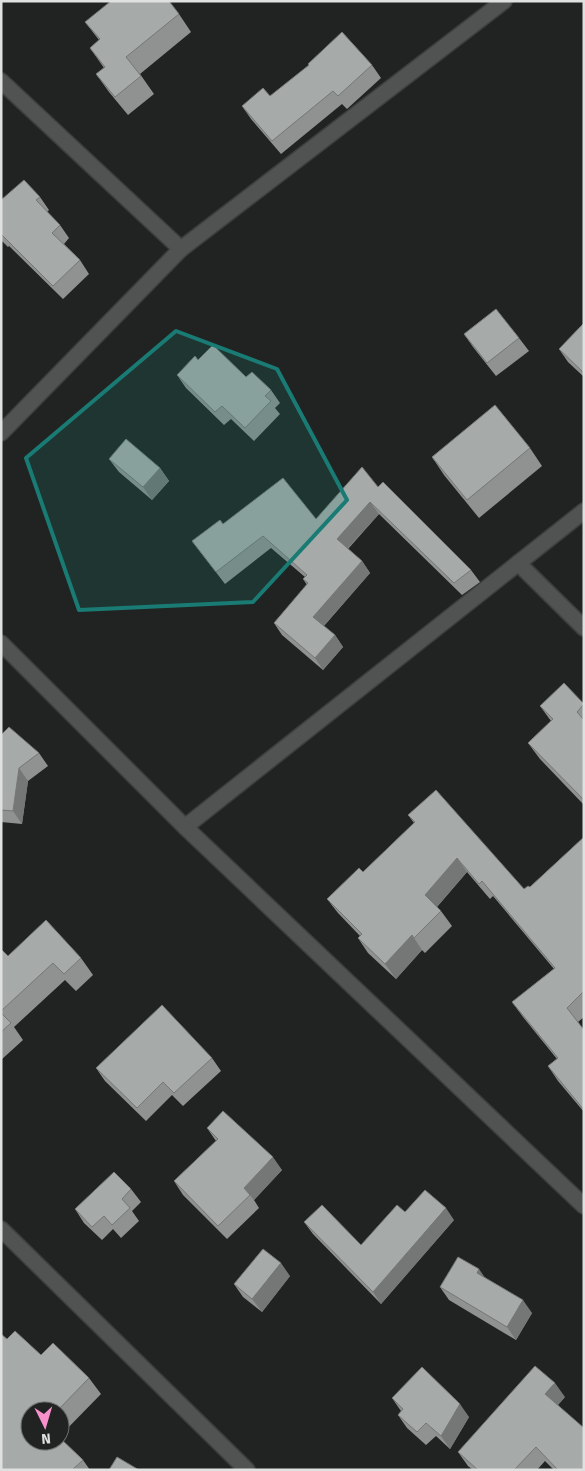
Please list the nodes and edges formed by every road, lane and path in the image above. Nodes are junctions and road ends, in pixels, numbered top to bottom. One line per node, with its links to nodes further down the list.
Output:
1 (504, 1): 3 (street)
2 (1, 81): 3 (street)
3 (181, 249): 4 (street)
4 (1, 433)
5 (584, 511): 6 (street)
6 (518, 563): 7 (street); 9 (street)
7 (584, 628)
8 (1, 643): 9 (street)
9 (185, 827): 10 (street)
10 (584, 1206)
11 (1, 1229): 12 (street)
12 (247, 1470)

